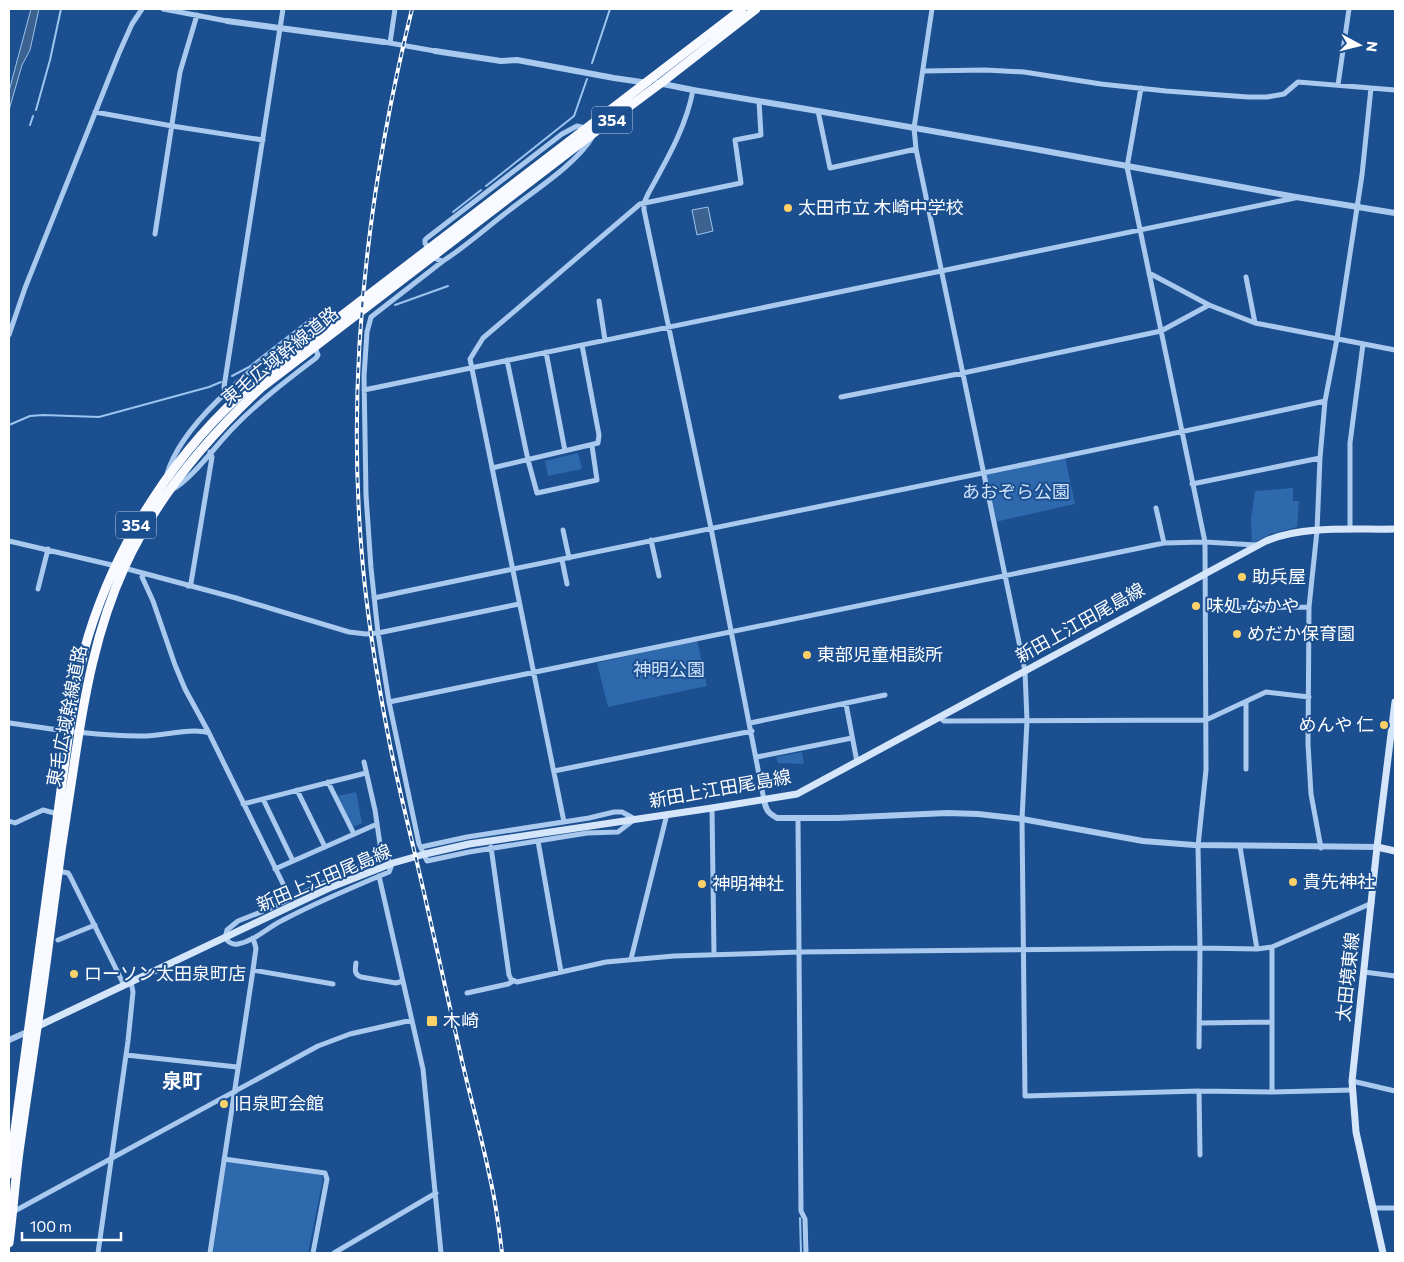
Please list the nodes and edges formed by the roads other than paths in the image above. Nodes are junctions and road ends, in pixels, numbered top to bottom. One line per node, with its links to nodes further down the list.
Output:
1 (142, 9): 24 (street)
2 (163, 9): 9 (street)
3 (283, 9): 11 (street)
4 (395, 9): 12 (street)
5 (742, 9): 15 (highway, 東毛広域幹線道路 / 354)
6 (756, 9): 16 (highway, 東毛広域幹線道路 / 354)
7 (932, 9): 14 (street)
8 (1349, 9): 17 (street)
9 (196, 15): 10 (street); 25 (street)
10 (227, 21): 11 (street)
11 (281, 29): 12 (street); 29 (street)
12 (387, 43): 13 (street)
13 (435, 51): 15 (street)
14 (924, 71): 18 (street); 27 (street)
15 (646, 83): 16 (street); 26 (highway, 東毛広域幹線道路 / 354)
16 (661, 83): 20 (street); 28 (highway, 東毛広域幹線道路 / 354)
17 (1338, 85): 18 (street); 19 (street)
18 (1141, 88): 31 (street)
19 (1371, 88): 21 (street); 34 (street)
20 (693, 90): 22 (street); 33 (street)
21 (1395, 90)
22 (759, 101): 23 (street); 33 (street)
23 (818, 110): 27 (street); 30 (street)
24 (95, 112): 25 (street); 48 (street)
25 (172, 126): 29 (street); 38 (street)
26 (586, 128): 36 (highway, 東毛広域幹線道路 / 354); 39 (street)
27 (914, 128): 30 (street); 31 (street)
28 (595, 132): 36 (highway, 東毛広域幹線道路 / 354); 39 (street)
29 (263, 140): 60 (street)
30 (916, 149): 40 (street)
31 (1128, 167): 32 (street); 37 (street)
32 (1296, 197): 34 (street); 37 (street)
33 (644, 203): 46 (street); 57 (street)
34 (1357, 207): 35 (street); 50 (street)
35 (1395, 213)
36 (465, 227): 56 (highway, 東毛広域幹線道路 / 354)
37 (1141, 230): 40 (street); 41 (street)
38 (155, 234)
39 (444, 260): 59 (street)
40 (942, 271): 46 (street); 58 (street)
41 (1149, 273): 44 (street); 47 (street)
42 (1246, 277): 45 (street)
43 (599, 301): 49 (street)
44 (1208, 304): 45 (street); 47 (street)
45 (1255, 323): 50 (street)
46 (669, 328): 49 (street); 75 (street)
47 (1161, 331): 58 (street); 63 (street)
48 (9, 335)
49 (605, 340): 52 (street)
50 (1337, 340): 51 (street); 62 (street)
51 (1363, 344): 53 (street); 79 (street)
52 (582, 345): 54 (street); 64 (street)
53 (1395, 350)
54 (546, 352): 55 (street); 65 (street)
55 (507, 360): 57 (street); 68 (street)
56 (281, 366): 71 (highway, 東毛広域幹線道路 / 354); 73 (highway, 東毛広域幹線道路 / 354)
57 (471, 368): 59 (street); 69 (street)
58 (963, 373): 61 (street); 70 (street)
59 (364, 390): 97 (street)
60 (226, 394): 66 (street); 71 (street)
61 (842, 397)
62 (1325, 401): 63 (street); 67 (street)
63 (1182, 433): 70 (street); 72 (street)
64 (592, 446): 65 (street); 68 (street)
65 (565, 451): 68 (street)
66 (210, 452): 73 (street); 95 (street)
67 (1320, 458): 72 (street); 78 (street)
68 (528, 460): 69 (street)
69 (492, 468): 89 (street)
70 (985, 473): 75 (street); 92 (street)
71 (165, 481): 88 (highway, 東毛広域幹線道路 / 354)
72 (1192, 484): 82 (street)
73 (169, 490): 88 (highway, 東毛広域幹線道路 / 354)
74 (1156, 508): 83 (street)
75 (712, 528): 80 (street); 101 (street)
76 (1395, 529): 79 (main road, 新田上江田尾島線)
77 (563, 530): 86 (street)
78 (1318, 530): 79 (main road, 新田上江田尾島線); 84 (main road, 新田上江田尾島線); 99 (street)
79 (1350, 530)
80 (651, 540): 86 (street); 93 (street)
81 (9, 541): 85 (street)
82 (1205, 542): 83 (street); 84 (street); 90 (street)
83 (1164, 543): 92 (street)
84 (1256, 545): 90 (main road, 新田上江田尾島線)
85 (48, 549): 88 (street); 96 (street)
86 (569, 558): 87 (street)
87 (562, 560): 89 (street); 94 (street)
88 (120, 567): 91 (street); 116 (highway, 東毛広域幹線道路 / 354); 118 (highway, 東毛広域幹線道路 / 354)
89 (513, 569): 97 (street); 98 (street)
90 (1205, 573): 100 (street); 103 (main road, 新田上江田尾島線)
91 (143, 574): 95 (street); 119 (street)
92 (1006, 574): 101 (street); 103 (street)
93 (659, 576)
94 (567, 584)
95 (188, 586): 102 (street)
96 (38, 588)
97 (374, 598): 102 (street)
98 (519, 604): 102 (street); 104 (street)
99 (1309, 607): 100 (street); 106 (street)
100 (1205, 608): 112 (street)
101 (732, 632): 104 (street); 115 (street)
102 (378, 633): 107 (street)
103 (1025, 670): 111 (main road, 新田上江田尾島線); 113 (street)
104 (534, 673): 107 (street); 125 (street)
105 (885, 695): 110 (street)
106 (1309, 697): 108 (street); 151 (street)
107 (389, 702): 147 (street)
108 (1246, 702): 112 (street); 124 (street)
109 (1395, 702): 149 (main road, 太田境東線)
110 (846, 704): 115 (street); 120 (street)
111 (939, 717): 113 (street); 123 (main road, 新田上江田尾島線)
112 (1206, 720): 113 (street); 145 (street)
113 (1027, 721): 136 (street)
114 (9, 723): 116 (street)
115 (750, 724): 117 (street)
116 (69, 731): 118 (street); 127 (highway, 東毛広域幹線道路 / 354)
117 (752, 731): 121 (street); 125 (street)
118 (79, 732): 119 (street); 127 (highway); 156 (highway, 東毛広域幹線道路 / 354)
119 (209, 733): 132 (street)
120 (852, 738): 121 (street); 123 (street)
121 (756, 757): 131 (street)
122 (364, 762): 126 (street)
123 (857, 762): 131 (main road, 新田上江田尾島線)
124 (1246, 769)
125 (554, 771): 140 (street)
126 (366, 773): 128 (street); 141 (street)
127 (63, 774): 134 (highway, 東毛広域幹線道路 / 354)
128 (328, 782): 129 (street); 143 (street)
129 (296, 790): 130 (street); 146 (street)
130 (263, 799): 132 (street); 154 (street)
131 (764, 800): 133 (main road, 新田上江田尾島線); 138 (street)
132 (243, 804): 155 (street)
133 (712, 808): 135 (main road, 新田上江田尾島線); 169 (street)
134 (58, 814): 139 (street); 185 (highway, 東毛広域幹線道路 / 354)
135 (667, 814): 137 (main road, 新田上江田尾島線); 170 (street)
136 (1022, 818): 138 (street); 145 (street); 167 (street)
137 (635, 819): 140 (street); 144 (street); 161 (main road, 新田上江田尾島線)
138 (798, 819): 168 (street)
139 (9, 821)
140 (564, 822): 142 (street)
141 (377, 824): 143 (street); 153 (street)
142 (489, 833): 147 (street); 150 (street)
143 (354, 834): 146 (street)
144 (538, 841): 150 (street); 173 (street)
145 (1198, 846): 148 (street); 165 (street)
146 (325, 847): 154 (street)
147 (421, 847): 150 (street)
148 (1240, 847): 151 (street); 166 (street)
149 (1377, 847): 151 (street); 152 (main road); 159 (main road, 太田境東線)
150 (491, 848): 177 (street)
151 (1321, 848)
152 (1395, 851)
153 (382, 858): 157 (street); 158 (street)
154 (294, 861): 155 (street)
155 (276, 870): 158 (street)
156 (57, 871): 160 (street); 184 (highway, 東毛広域幹線道路 / 354)
157 (379, 876): 162 (street); 176 (street)
158 (290, 898): 161 (street)
159 (1372, 903): 164 (street); 174 (main road, 太田境東線)
160 (95, 925): 163 (street); 178 (street)
161 (225, 938): 162 (street); 178 (main road, 新田上江田尾島線)
162 (253, 938): 172 (street)
163 (58, 940)
164 (1272, 947): 166 (street); 182 (street)
165 (1200, 948): 166 (street); 167 (street); 183 (street)
166 (1257, 949)
167 (1024, 950): 168 (street); 194 (street)
168 (800, 952): 169 (street); 210 (street)
169 (714, 954): 170 (street)
170 (631, 959): 173 (street)
171 (356, 963): 176 (street)
172 (253, 970): 179 (street); 189 (street)
173 (561, 972): 177 (street)
174 (1364, 972): 175 (street); 190 (main road, 太田境東線)
175 (1395, 976)
176 (403, 981): 181 (street)
177 (513, 981): 180 (street)
178 (128, 984): 184 (main road, 新田上江田尾島線); 188 (street)
179 (333, 984)
180 (467, 993)
181 (412, 1020): 193 (street); 200 (street)
182 (1272, 1022): 183 (street); 195 (street)
183 (1200, 1023): 187 (street)
184 (38, 1025): 185 (main road, 新田上江田尾島線); 203 (highway, 東毛広域幹線道路 / 354)
185 (27, 1032): 186 (street); 199 (highway, 東毛広域幹線道路 / 354)
186 (9, 1040)
187 (1200, 1047)
188 (126, 1056): 189 (street); 197 (street)
189 (237, 1067): 193 (street)
190 (1352, 1080): 191 (main road, 太田境東線); 192 (street)
191 (1352, 1090): 195 (street); 201 (main road, 太田境東線)
192 (1395, 1090)
193 (234, 1092): 197 (street); 198 (street)
194 (1200, 1092): 195 (street); 196 (street)
195 (1272, 1092)
196 (1200, 1155)
197 (111, 1159): 203 (street); 205 (street)
198 (224, 1159): 206 (street); 207 (street)
199 (9, 1174)
200 (436, 1193): 208 (street); 209 (street)
201 (1373, 1208): 202 (street); 211 (main road, 太田境東線)
202 (1395, 1208)
203 (11, 1213): 204 (highway, 東毛広域幹線道路 / 354)
204 (9, 1243)
205 (98, 1253)
206 (210, 1253)
207 (313, 1253)
208 (334, 1253)
209 (441, 1253)
210 (806, 1253)
211 (1383, 1253)

